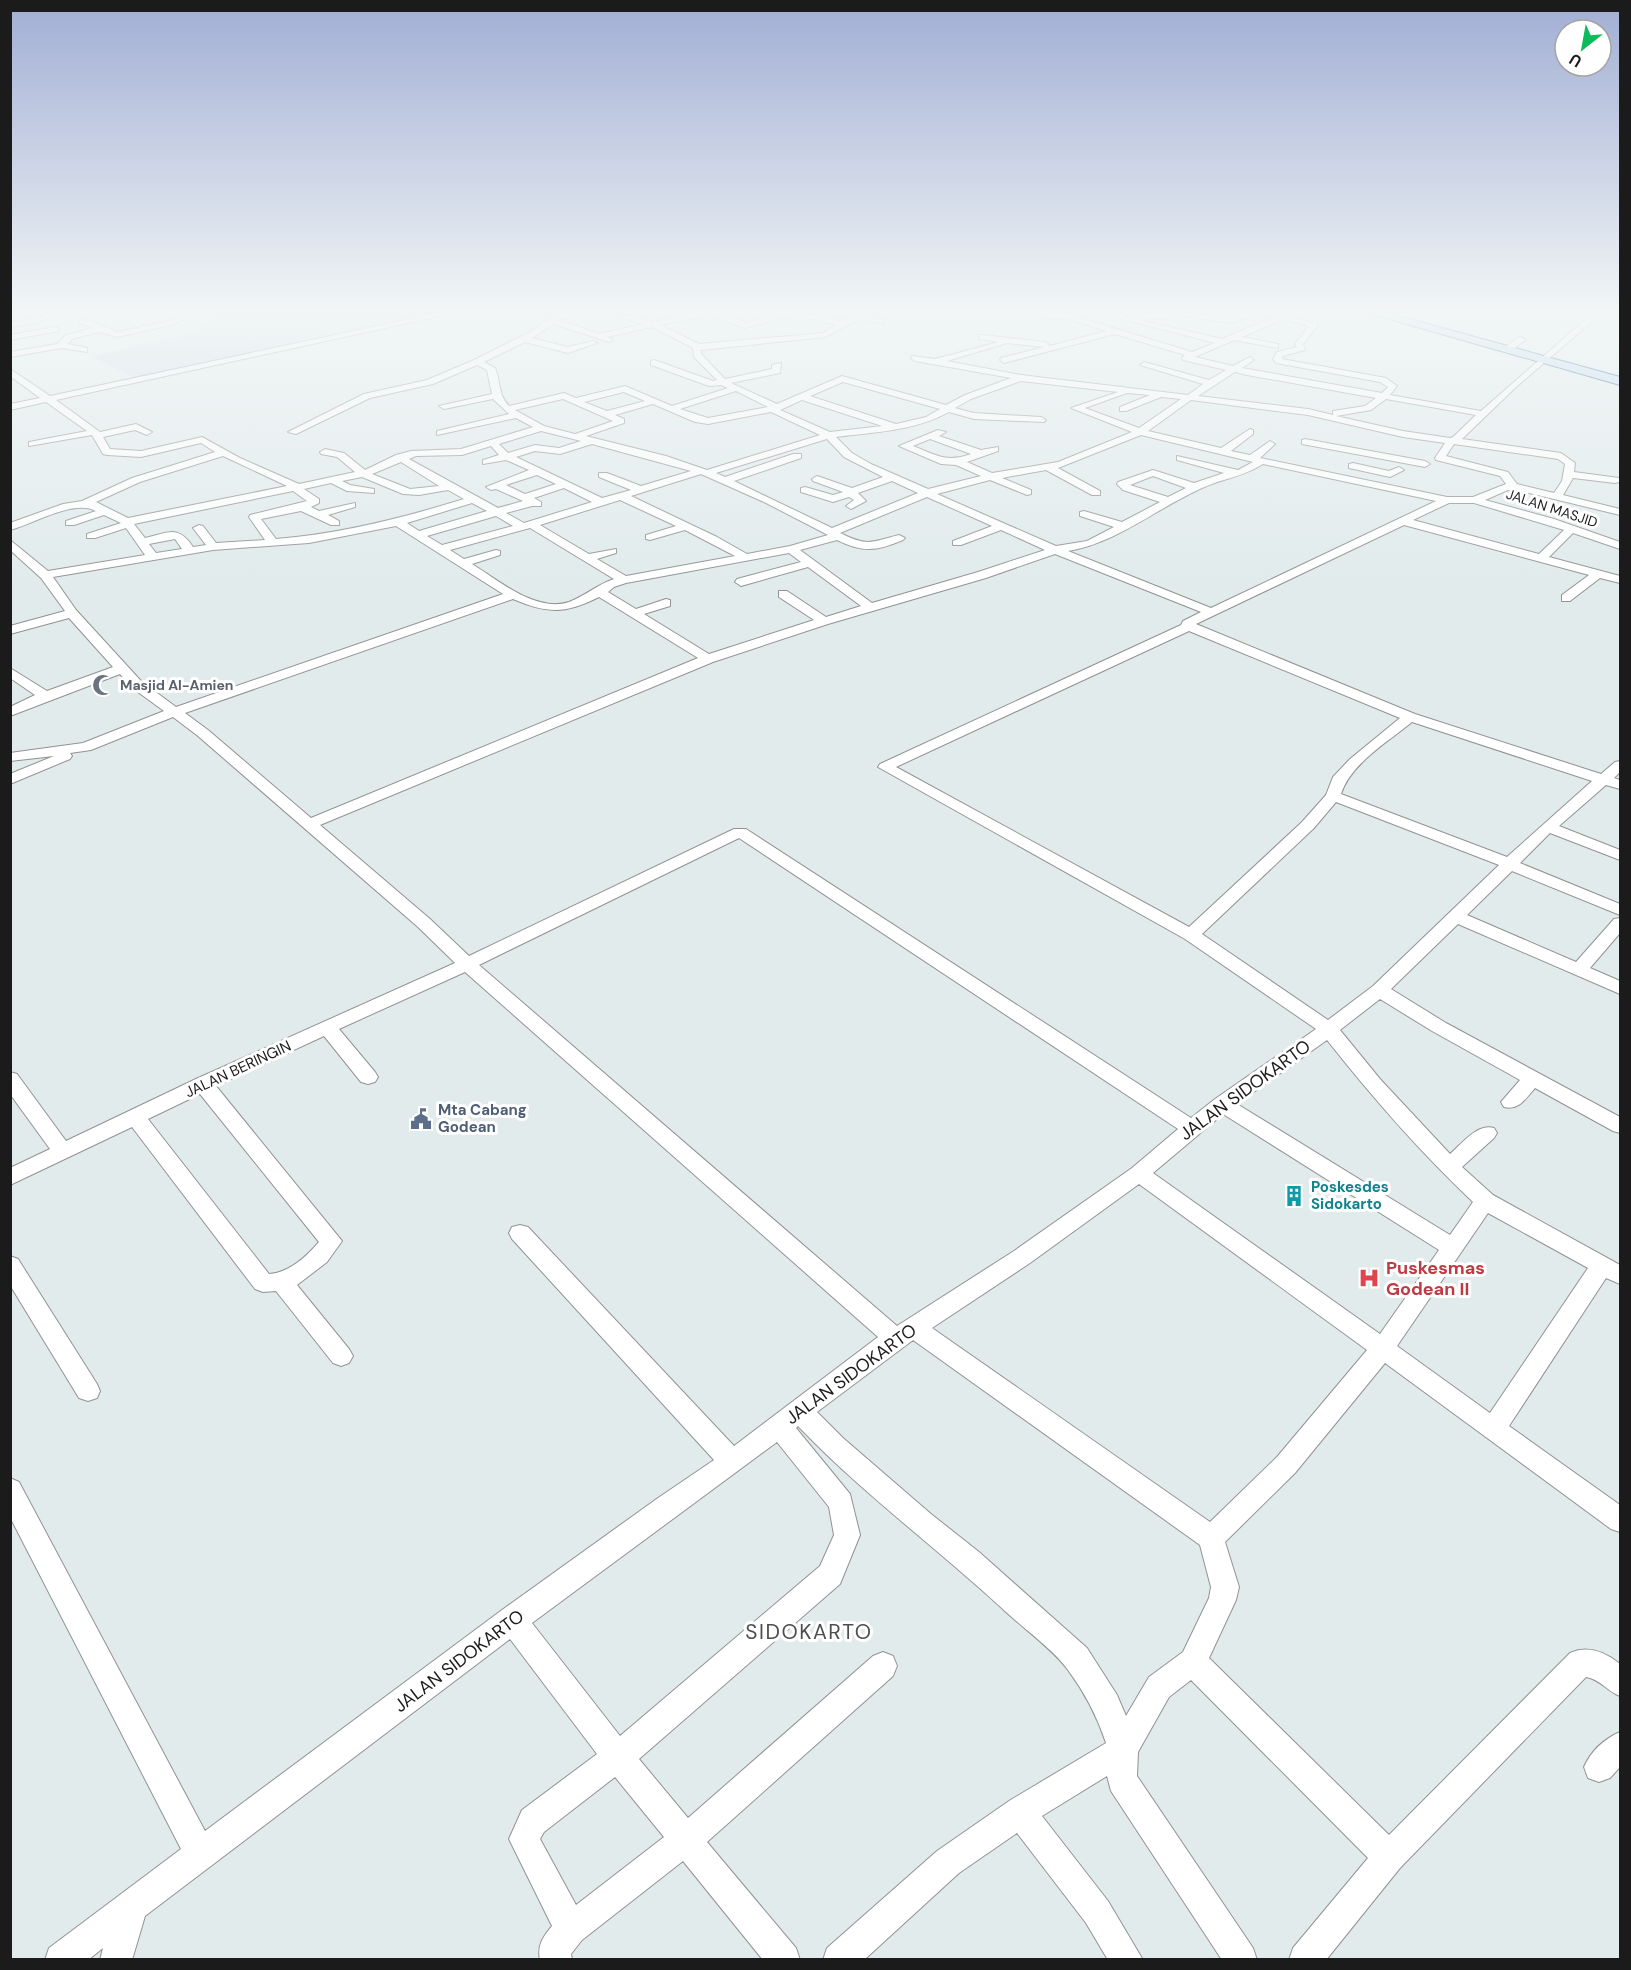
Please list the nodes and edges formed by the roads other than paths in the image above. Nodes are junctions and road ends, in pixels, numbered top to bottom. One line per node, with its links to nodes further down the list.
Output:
1 (29, 403): 27 (street)
2 (53, 403): 51 (street)
3 (353, 403): 46 (street)
4 (460, 403): 26 (street)
5 (502, 403): 34 (street)
6 (539, 403): 34 (street)
7 (581, 403): 33 (street)
8 (625, 403): 33 (street)
9 (644, 403): 33 (street)
10 (658, 403): 30 (street)
11 (691, 403): 30 (street)
12 (771, 403): 31 (street)
13 (787, 403): 31 (street)
14 (819, 403): 36 (street)
15 (824, 403): 43 (street)
16 (930, 403): 28 (street)
17 (958, 403): 28 (street)
18 (1092, 403): 48 (street)
19 (1139, 403): 32 (street)
20 (1181, 403): 48 (street)
21 (1233, 403): 29 (street)
22 (1284, 403): 29 (street)
23 (1375, 403): 37 (street)
24 (1418, 403): 35 (street)
25 (1495, 403): 35 (street)
26 (444, 406)
27 (10, 407)
28 (949, 408): 39 (street); 43 (street)
29 (1279, 408): 37 (street); 38 (street)
30 (671, 409): 31 (street)
31 (773, 409): 36 (street)
32 (1123, 409)
33 (604, 411): 57 (street)
34 (512, 412): 44 (street); 50 (street)
35 (1484, 414): 58 (street)
36 (784, 416): 42 (street)
37 (1330, 417): 41 (street)
38 (1272, 419)
39 (1041, 420)
40 (816, 421): 42 (street)
41 (1359, 423): 52 (street); 54 (street)
42 (805, 425): 53 (street)
43 (896, 427): 53 (street)
44 (541, 428): 57 (street); 60 (street)
45 (147, 432): 51 (street)
46 (293, 432)
47 (941, 432): 55 (street)
48 (1140, 432): 66 (street); 81 (street)
49 (1250, 432): 63 (street)
50 (440, 433)
51 (96, 434): 62 (street); 70 (street)
52 (1403, 434): 58 (street); 69 (street)
53 (829, 435): 85 (street); 92 (street)
54 (1345, 435)
55 (930, 436): 72 (street); 78 (street)
56 (1197, 436): 63 (street)
57 (575, 438): 59 (street)
58 (1454, 440): 65 (street); 82 (street)
59 (590, 441): 75 (street); 85 (street)
60 (492, 442): 74 (street); 75 (street)
61 (1305, 442): 69 (street)
62 (32, 444)
63 (1233, 444): 71 (street)
64 (1270, 444): 76 (street)
65 (1498, 447): 82 (street); 89 (street)
66 (1202, 448): 71 (street); 87 (street)
67 (994, 449): 72 (street)
68 (325, 452): 86 (street)
69 (1364, 452): 79 (street); 80 (street)
70 (223, 453): 101 (street); 120 (street)
71 (1221, 453): 76 (street)
72 (981, 454): 78 (street)
73 (797, 456): 97 (street)
74 (400, 457): 86 (street); 103 (street)
75 (510, 457): 77 (street); 84 (street)
76 (1256, 460): 87 (street); 93 (street)
77 (487, 462)
78 (958, 462): 91 (street)
79 (1425, 464)
80 (1353, 466): 83 (street); 93 (street)
81 (1049, 468): 91 (street); 112 (street)
82 (1482, 469): 104 (street)
83 (1399, 470)
84 (537, 471): 99 (street); 100 (street)
85 (702, 472): 97 (street); 106 (street)
86 (364, 473): 94 (street); 103 (street)
87 (1238, 473): 102 (street)
88 (857, 474): 98 (street)
89 (1568, 474): 96 (street); 114 (street)
90 (603, 476): 106 (street)
91 (993, 476): 110 (street); 111 (street)
92 (893, 477): 98 (street); 111 (street)
93 (1343, 477): 117 (street)
94 (331, 479): 101 (street); 108 (street)
95 (817, 479): 109 (street)
96 (1615, 480)
97 (725, 481): 144 (street)
98 (876, 483): 109 (street)
99 (566, 484): 116 (street); 121 (street)
100 (498, 485): 105 (street); 116 (street)
101 (294, 486): 124 (street); 135 (street)
102 (1195, 486): 119 (street); 119 (street)
103 (448, 487): 115 (street)
104 (1514, 487): 114 (street); 118 (street)
105 (484, 490)
106 (641, 490): 113 (street)
107 (805, 490): 109 (street)
108 (370, 491)
109 (850, 492): 123 (street)
110 (1027, 492)
111 (927, 493): 138 (street); 144 (street)
112 (1096, 494)
113 (621, 496): 121 (street); 141 (street)
114 (1557, 496): 127 (street)
115 (475, 499): 126 (street); 133 (street)
116 (528, 500): 126 (street); 131 (street)
117 (1448, 500): 118 (street); 132 (street)
118 (1474, 500): 127 (street, JALAN MASJID)
119 (1169, 501): 139 (street)
120 (86, 502): 125 (street); 140 (street)
121 (601, 502): 131 (street)
122 (351, 505): 129 (street)
123 (851, 506)
124 (302, 507): 129 (street); 152 (street)
125 (105, 511): 134 (street); 135 (street)
126 (497, 511): 137 (street); 146 (street)
127 (1564, 512): 128 (street); 143 (street, JALAN MASJID)
128 (1620, 512): 145 (street)
129 (320, 514): 136 (street)
130 (1084, 514): 139 (street)
131 (561, 515): 137 (street)
132 (1404, 521): 165 (street); 181 (street)
133 (401, 522): 146 (street); 152 (street)
134 (70, 523)
135 (128, 523): 147 (street); 150 (street)
136 (335, 524)
137 (526, 525): 156 (street); 164 (street)
138 (1001, 526): 153 (street); 159 (street)
139 (1124, 526): 159 (street)
140 (10, 527)
141 (684, 527): 148 (street); 163 (street)
142 (199, 528): 155 (street)
143 (1571, 529): 145 (street, JALAN MASJID); 165 (street)
144 (835, 534): 149 (street); 157 (street)
145 (1588, 534): 154 (street, JALAN MASJID)
146 (418, 535): 156 (street)
147 (91, 536)
148 (650, 537)
149 (899, 538)
150 (143, 542): 158 (street); 162 (street)
151 (10, 543): 166 (street)
152 (273, 543): 155 (street)
153 (957, 543)
154 (1620, 546)
155 (213, 547): 158 (street)
156 (441, 549): 167 (street)
157 (790, 549): 163 (street); 168 (street)
158 (189, 550): 162 (street)
159 (1055, 550): 180 (street); 181 (street)
160 (612, 551): 164 (street)
161 (496, 553): 167 (street)
162 (153, 557): 170 (street)
163 (745, 557): 172 (street)
164 (588, 558): 172 (street)
165 (1541, 559): 171 (street)
166 (30, 560): 169 (street); 170 (street)
167 (463, 563): 176 (street)
168 (810, 563): 174 (street); 180 (street)
169 (10, 565)
170 (45, 575): 182 (street)
171 (1597, 575): 173 (street); 178 (street)
172 (624, 580): 175 (street)
173 (1620, 580)
174 (741, 582)
175 (600, 592): 176 (street); 183 (street)
176 (513, 594): 192 (street)
177 (783, 594): 184 (street)
178 (1566, 598)
179 (666, 603): 183 (street)
180 (870, 607): 184 (street)
181 (1211, 612): 185 (street)
182 (72, 613): 186 (street); 188 (street)
183 (635, 614): 187 (street)
184 (824, 621): 187 (street)
185 (1189, 626): 193 (street); 206 (street)
186 (10, 630)
187 (708, 659): 199 (street)
188 (123, 668): 190 (street); 192 (street)
189 (10, 672): 190 (street)
190 (45, 696): 191 (street)
191 (10, 712)
192 (174, 712): 194 (street); 199 (street)
193 (1410, 717): 196 (street); 198 (street)
194 (86, 747): 195 (street); 197 (street)
195 (10, 757)
196 (1615, 776): 200 (street, JALAN SIDOKARTO)
197 (10, 780)
198 (1333, 796): 202 (street); 206 (street)
199 (309, 824): 207 (street)
200 (1548, 827): 201 (street); 202 (street, JALAN SIDOKARTO)
201 (1620, 855)
202 (1510, 864): 203 (street); 204 (street, JALAN SIDOKARTO)
203 (1620, 910)
204 (1455, 916): 208 (street); 210 (street, JALAN SIDOKARTO)
205 (1620, 923): 208 (street)
206 (1191, 935): 212 (street)
207 (467, 964): 211 (street, JALAN BERINGIN); 221 (street, JALAN BERINGIN); 233 (street)
208 (1579, 970): 209 (street)
209 (1620, 988)
210 (1379, 990): 212 (street, JALAN SIDOKARTO); 215 (street)
211 (327, 1027): 213 (street); 216 (street, JALAN BERINGIN)
212 (1329, 1029): 218 (street, JALAN SIDOKARTO); 224 (street)
213 (368, 1077)
214 (10, 1078): 223 (street)
215 (1532, 1078): 217 (street); 220 (street)
216 (203, 1084): 219 (street, JALAN BERINGIN); 232 (street)
217 (1511, 1102)
218 (1222, 1104): 221 (street, JALAN SIDOKARTO); 229 (street)
219 (136, 1117): 223 (street, JALAN BERINGIN); 232 (street)
220 (1620, 1126)
221 (1191, 1128): 225 (street, JALAN SIDOKARTO)
222 (1487, 1133): 224 (street)
223 (63, 1152): 226 (street, JALAN BERINGIN)
224 (1449, 1167): 227 (street)
225 (1138, 1173): 233 (street, JALAN SIDOKARTO); 234 (street)
226 (10, 1177)
227 (1485, 1201): 229 (street); 231 (street)
228 (520, 1233): 239 (street)
229 (1453, 1248): 234 (street)
230 (10, 1265): 236 (street)
231 (1612, 1270): 238 (street)
232 (281, 1281): 235 (street)
233 (904, 1333): 237 (street, JALAN SIDOKARTO); 242 (street)
234 (1383, 1348): 238 (street); 242 (street)
235 (341, 1356)
236 (88, 1391)
237 (790, 1419): 239 (street, JALAN SIDOKARTO); 248 (street); 249 (street)
238 (1494, 1428): 241 (street)
239 (732, 1462): 243 (street, JALAN SIDOKARTO)
240 (10, 1490): 253 (street)
241 (1620, 1520)
242 (1211, 1538): 244 (street)
243 (512, 1620): 249 (street); 253 (street, JALAN SIDOKARTO)
244 (1193, 1662): 248 (street); 254 (street)
245 (883, 1666): 252 (street)
246 (1620, 1682): 254 (street)
247 (1620, 1747): 250 (street)
248 (1123, 1749): 251 (street); 263 (street)
249 (618, 1757): 252 (street); 256 (street)
250 (1599, 1767)
251 (1020, 1812): 261 (street); 262 (street)
252 (686, 1840): 256 (street); 260 (street)
253 (200, 1854): 255 (street, JALAN SIDOKARTO)
254 (1389, 1857): 264 (street)
255 (130, 1908): 257 (street, JALAN SIDOKARTO); 258 (street)
256 (571, 1929): 259 (street)
257 (61, 1959)
258 (116, 1959)
259 (556, 1959)
260 (784, 1959)
261 (838, 1959)
262 (1127, 1959)
263 (1241, 1959)
264 (1305, 1959)

